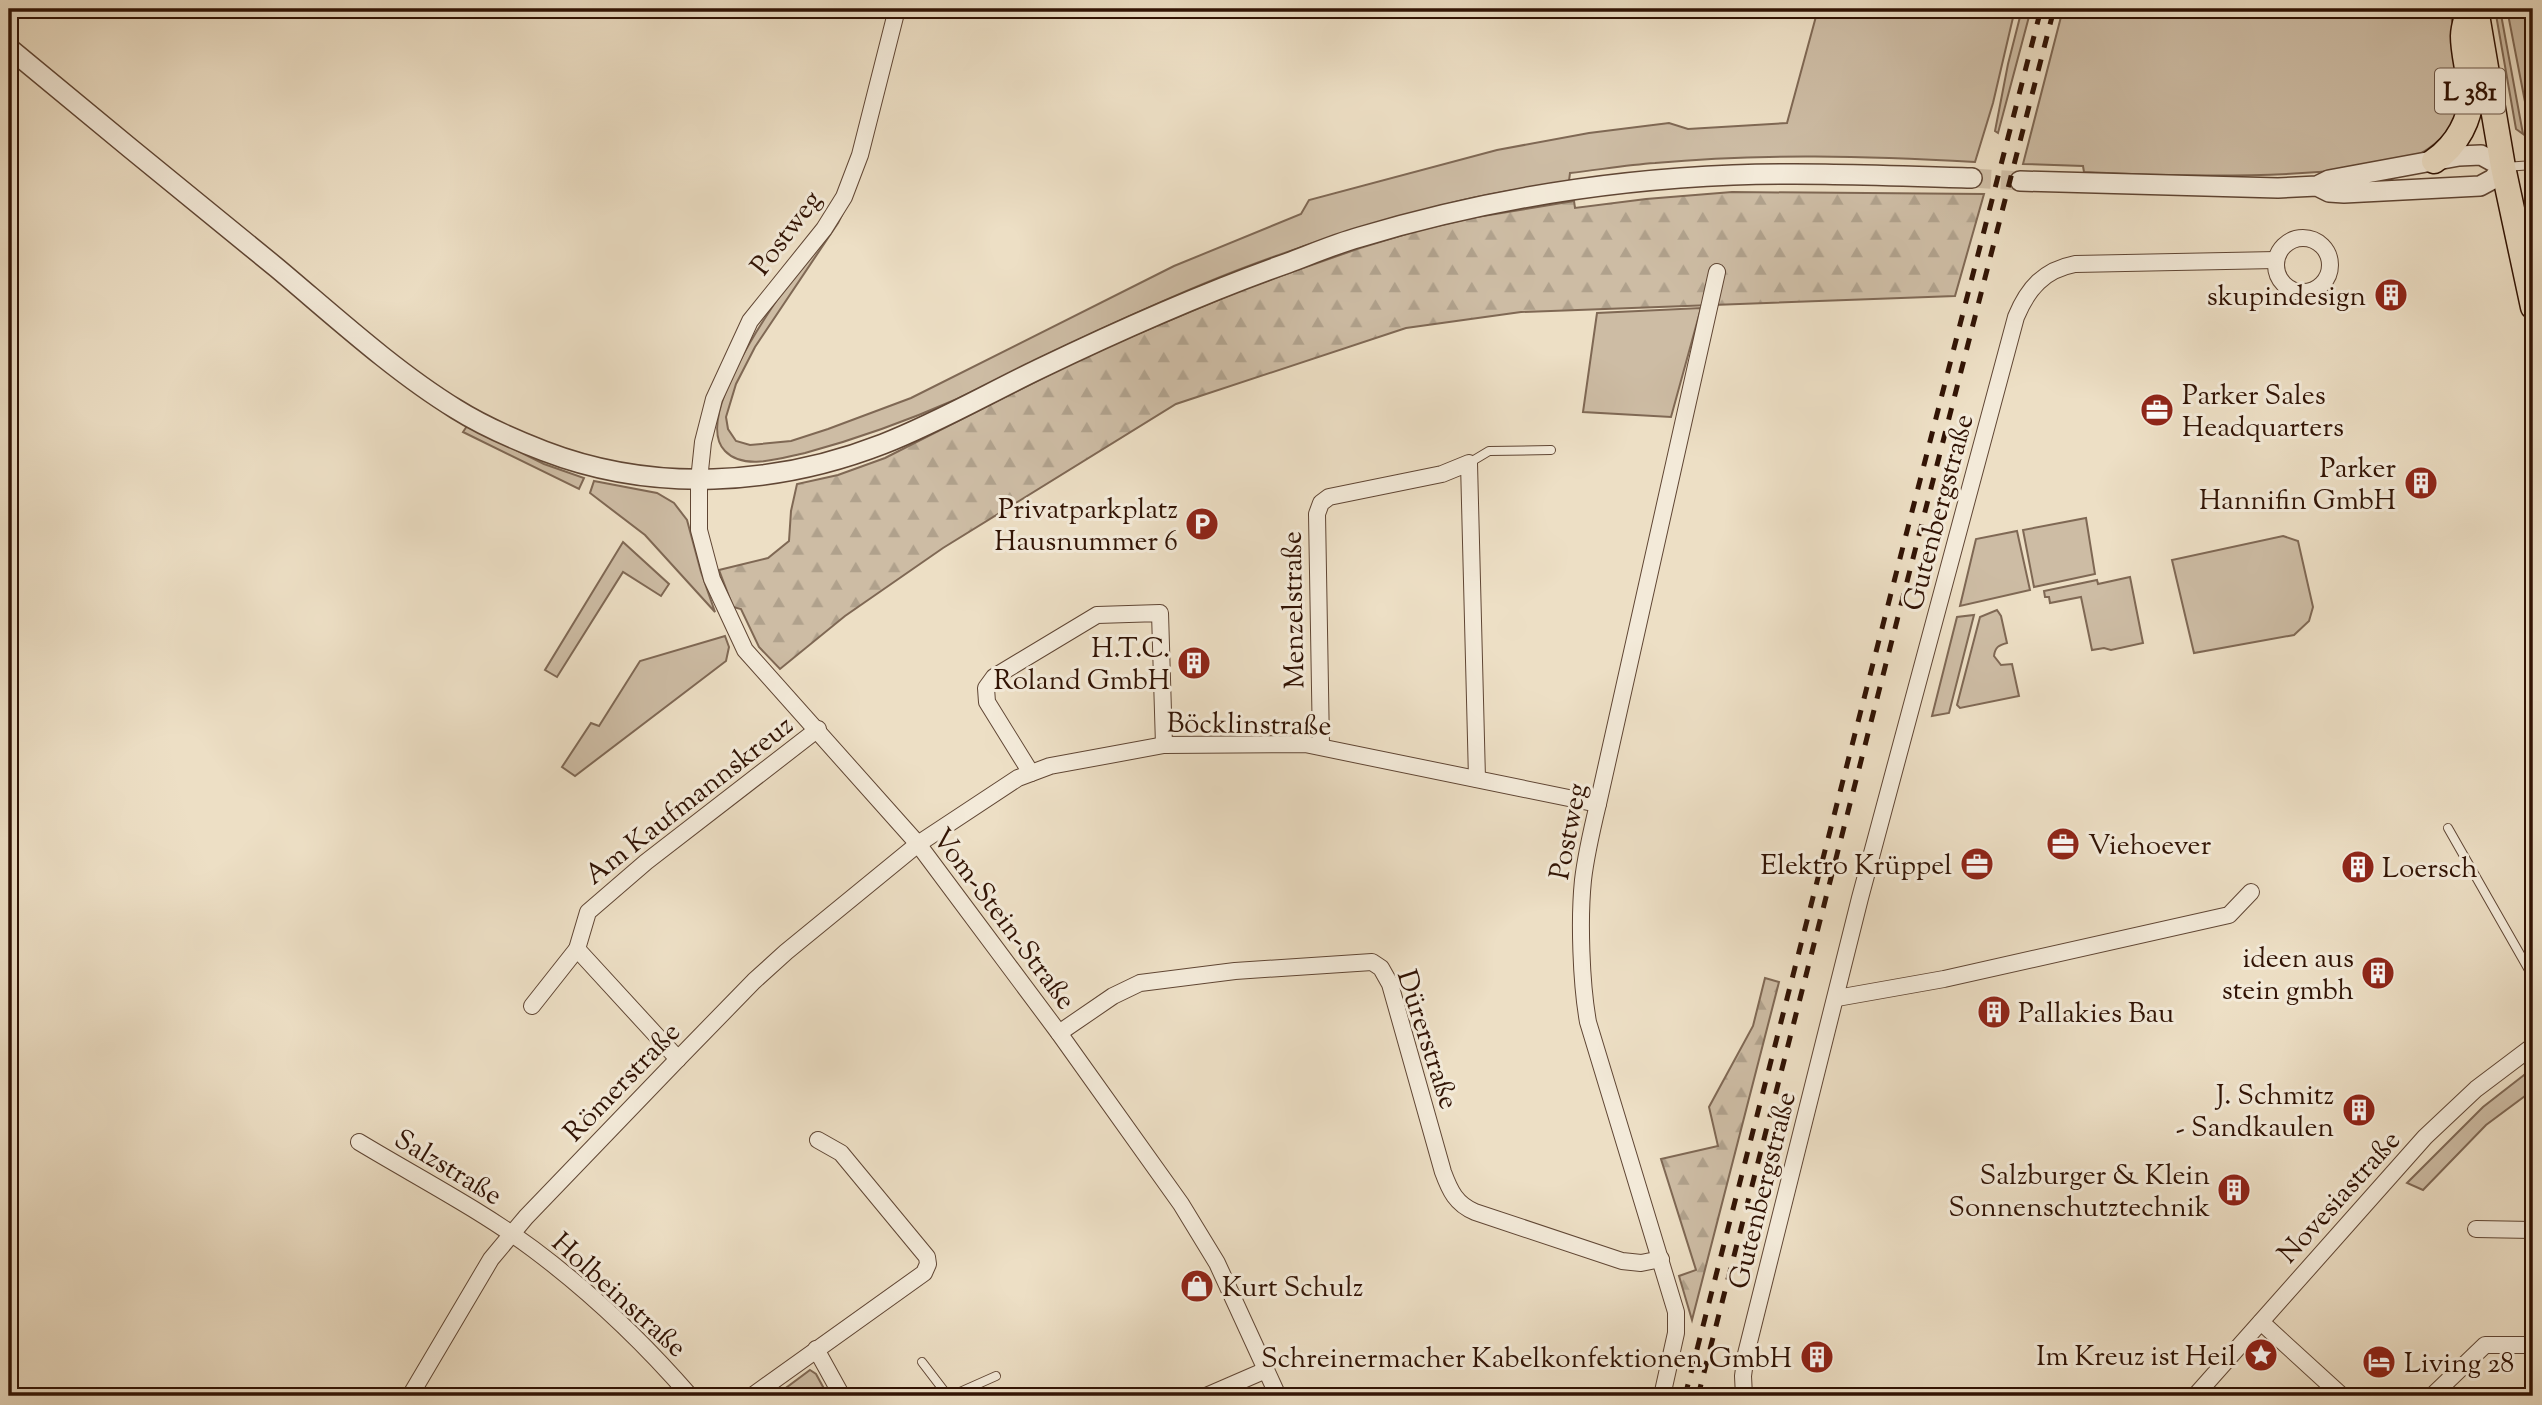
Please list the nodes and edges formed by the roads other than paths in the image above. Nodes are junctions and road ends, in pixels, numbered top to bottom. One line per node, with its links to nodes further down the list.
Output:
1 (897, 9): 16 (street, Postweg)
2 (2469, 9): 5 (main road, L 381)
3 (2476, 9): 7 (main road, L 381)
4 (9, 48): 16 (street)
5 (2434, 161): 7 (street); 10 (street)
6 (2533, 165): 7 (lane)
7 (2503, 167): 10 (street); 13 (main road, L 381)
8 (1972, 178): 16 (street)
9 (2020, 181): 10 (street)
10 (2317, 187)
11 (2276, 260): 28 (street, Gutenbergstraße)
12 (1717, 272): 22 (street, Postweg)
13 (2533, 307)
14 (1551, 450): 15 (lane, Menzelstraße)
15 (1469, 463): 19 (street, Menzelstraße); 21 (street)
16 (699, 480): 17 (street, Vom-Stein-Straße)
17 (818, 729): 24 (street, Vom-Stein-Straße); 26 (street, Am Kaufmannskreuz)
18 (1164, 745): 19 (street, Böcklinstraße); 20 (street, Böcklinstraße); 20 (street)
19 (1321, 746): 21 (street, Böcklinstraße)
20 (1031, 773): 24 (street, Böcklinstraße)
21 (1477, 779): 22 (street, Böcklinstraße)
22 (1598, 804): 38 (street, Postweg)
23 (2448, 828): 27 (lane)
24 (918, 844): 30 (street, Vom-Stein-Straße); 32 (street, Römerstraße)
25 (2251, 892): 28 (street)
26 (577, 949): 29 (street, Am Kaufmannskreuz); 32 (street)
27 (2533, 976)
28 (1837, 998): 53 (street, Gutenbergstraße)
29 (532, 1006)
30 (1059, 1032): 38 (street, Dürerstraße); 43 (street, Vom-Stein-Straße)
31 (2533, 1045): 39 (street, Novesiastraße)
32 (678, 1059): 37 (street, Römerstraße)
33 (818, 1140): 41 (street)
34 (359, 1142): 37 (street, Salzstraße)
35 (2476, 1229): 36 (street)
36 (2533, 1230)
37 (511, 1234): 45 (street, Römerstraße); 46 (street, Holbeinstraße)
38 (1661, 1259): 52 (street, Postweg)
39 (2261, 1322): 54 (street, Novesiastraße); 55 (street)
40 (2533, 1345): 56 (street)
41 (817, 1349): 47 (street); 48 (street)
42 (922, 1362): 49 (lane)
43 (1266, 1370): 50 (street); 51 (street, Vom-Stein-Straße)
44 (996, 1376): 49 (lane)
45 (410, 1396)
46 (690, 1396)
47 (752, 1396)
48 (842, 1396)
49 (949, 1396)
50 (1206, 1396)
51 (1278, 1396)
52 (1662, 1396)
53 (1744, 1396)
54 (2195, 1396)
55 (2342, 1396)
56 (2432, 1396)

